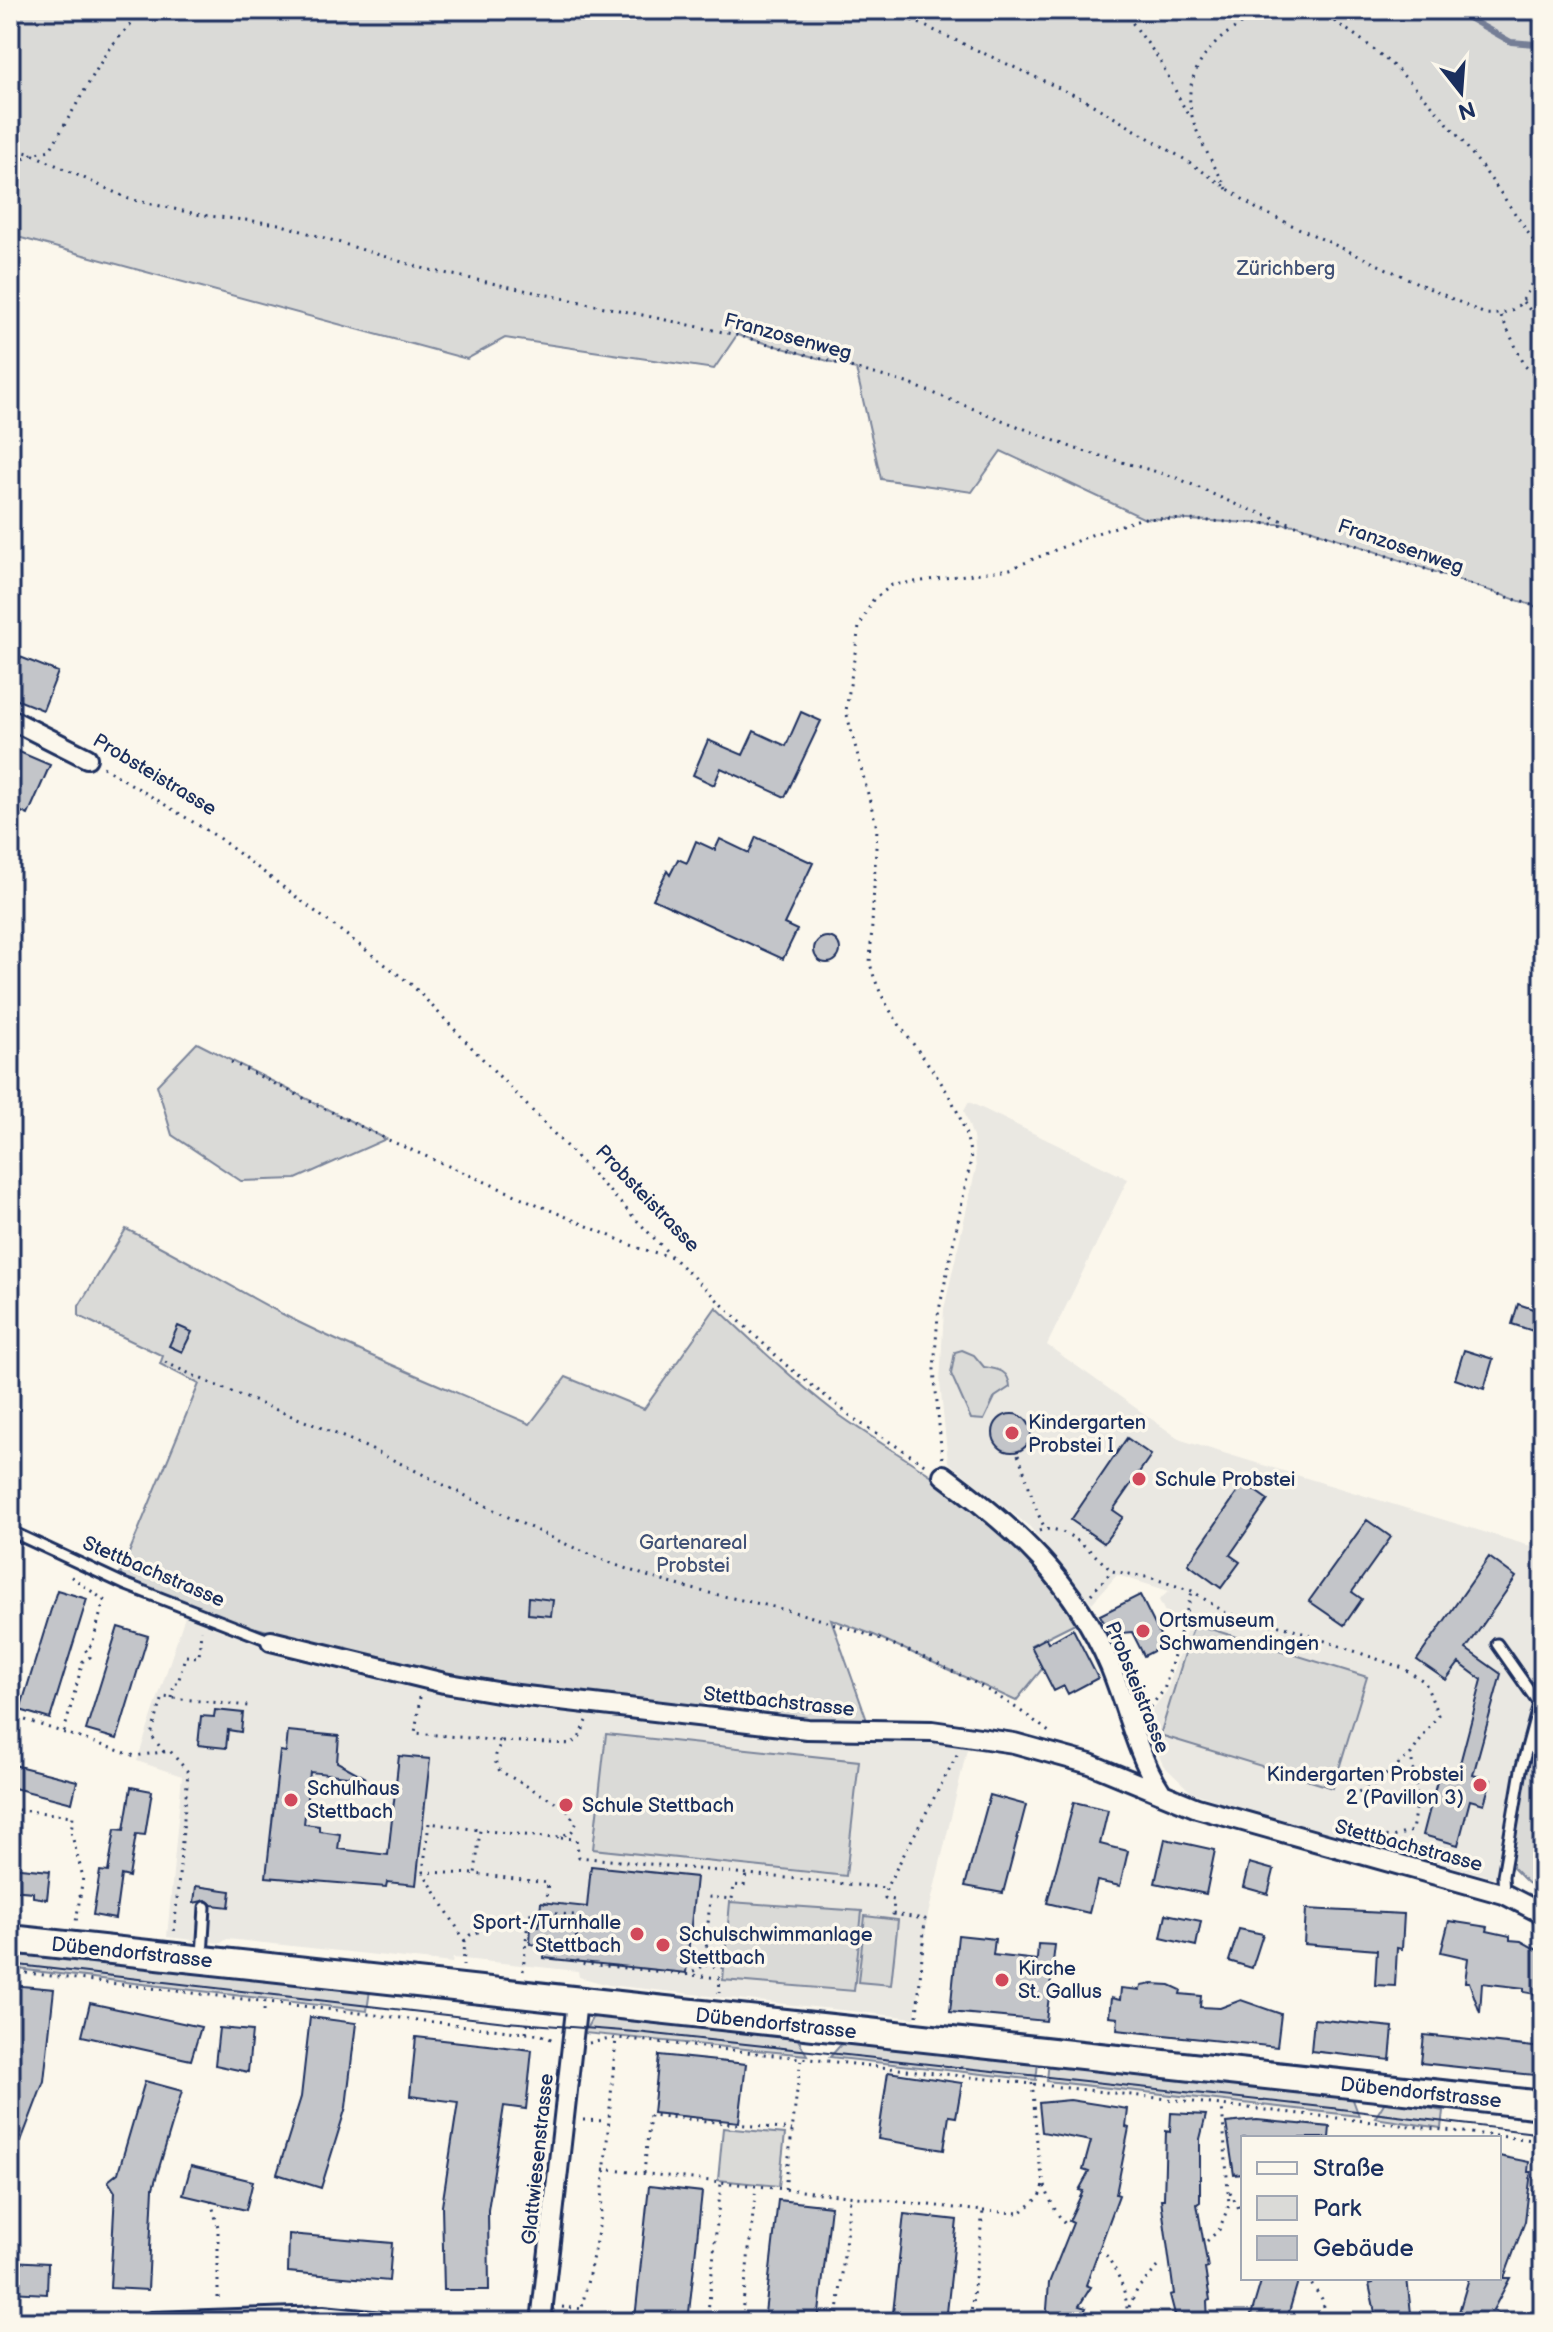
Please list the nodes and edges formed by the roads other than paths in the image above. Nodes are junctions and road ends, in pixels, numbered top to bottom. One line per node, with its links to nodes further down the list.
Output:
1 (10, 719): 2 (street, Probsteistrasse)
2 (87, 758)
3 (943, 1475): 9 (street, Probsteistrasse)
4 (10, 1531): 5 (lane, Stettbachstrasse)
5 (271, 1641): 9 (street, Stettbachstrasse)
6 (1497, 1644): 8 (lane)
7 (1543, 1689): 8 (lane)
8 (1539, 1704): 10 (lane)
9 (1160, 1790): 10 (street, Stettbachstrasse)
10 (1504, 1894): 12 (street, Stettbachstrasse)
11 (205, 1907): 14 (lane)
12 (1543, 1914)
13 (10, 1939): 14 (street, Dübendorfstrasse)
14 (202, 1959): 15 (street, Dübendorfstrasse)
15 (577, 2001): 16 (street, Dübendorfstrasse); 19 (street, Glattwiesenstrasse)
16 (1543, 2105)
17 (152, 2322): 18 (street)
18 (382, 2322)
19 (541, 2322)

